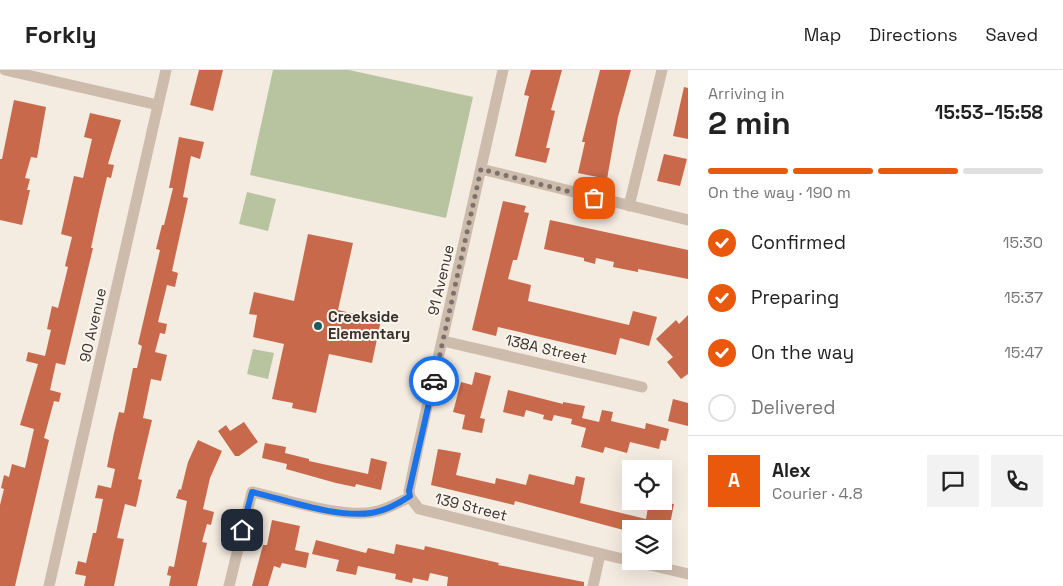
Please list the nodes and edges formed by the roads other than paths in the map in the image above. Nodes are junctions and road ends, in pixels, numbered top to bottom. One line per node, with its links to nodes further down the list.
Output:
1 (5, 70): 5 (street)
2 (166, 70): 5 (street, 90 Avenue)
3 (503, 70): 6 (street, 91 Avenue)
4 (662, 70): 7 (street)
5 (158, 106): 16 (street, 90 Avenue)
6 (481, 169): 7 (street); 9 (street, 91 Avenue)
7 (630, 206): 8 (street)
8 (688, 220)
9 (443, 341): 10 (street, 138A Street); 11 (street, 91 Avenue)
10 (642, 387)
11 (410, 496): 12 (street, 139 Street); 17 (street)
12 (600, 554): 13 (street, 139 Street); 18 (street)
13 (622, 559)
14 (671, 570): 15 (street, 139 Street)
15 (688, 574)
16 (49, 586)
17 (229, 586)
18 (593, 586)

